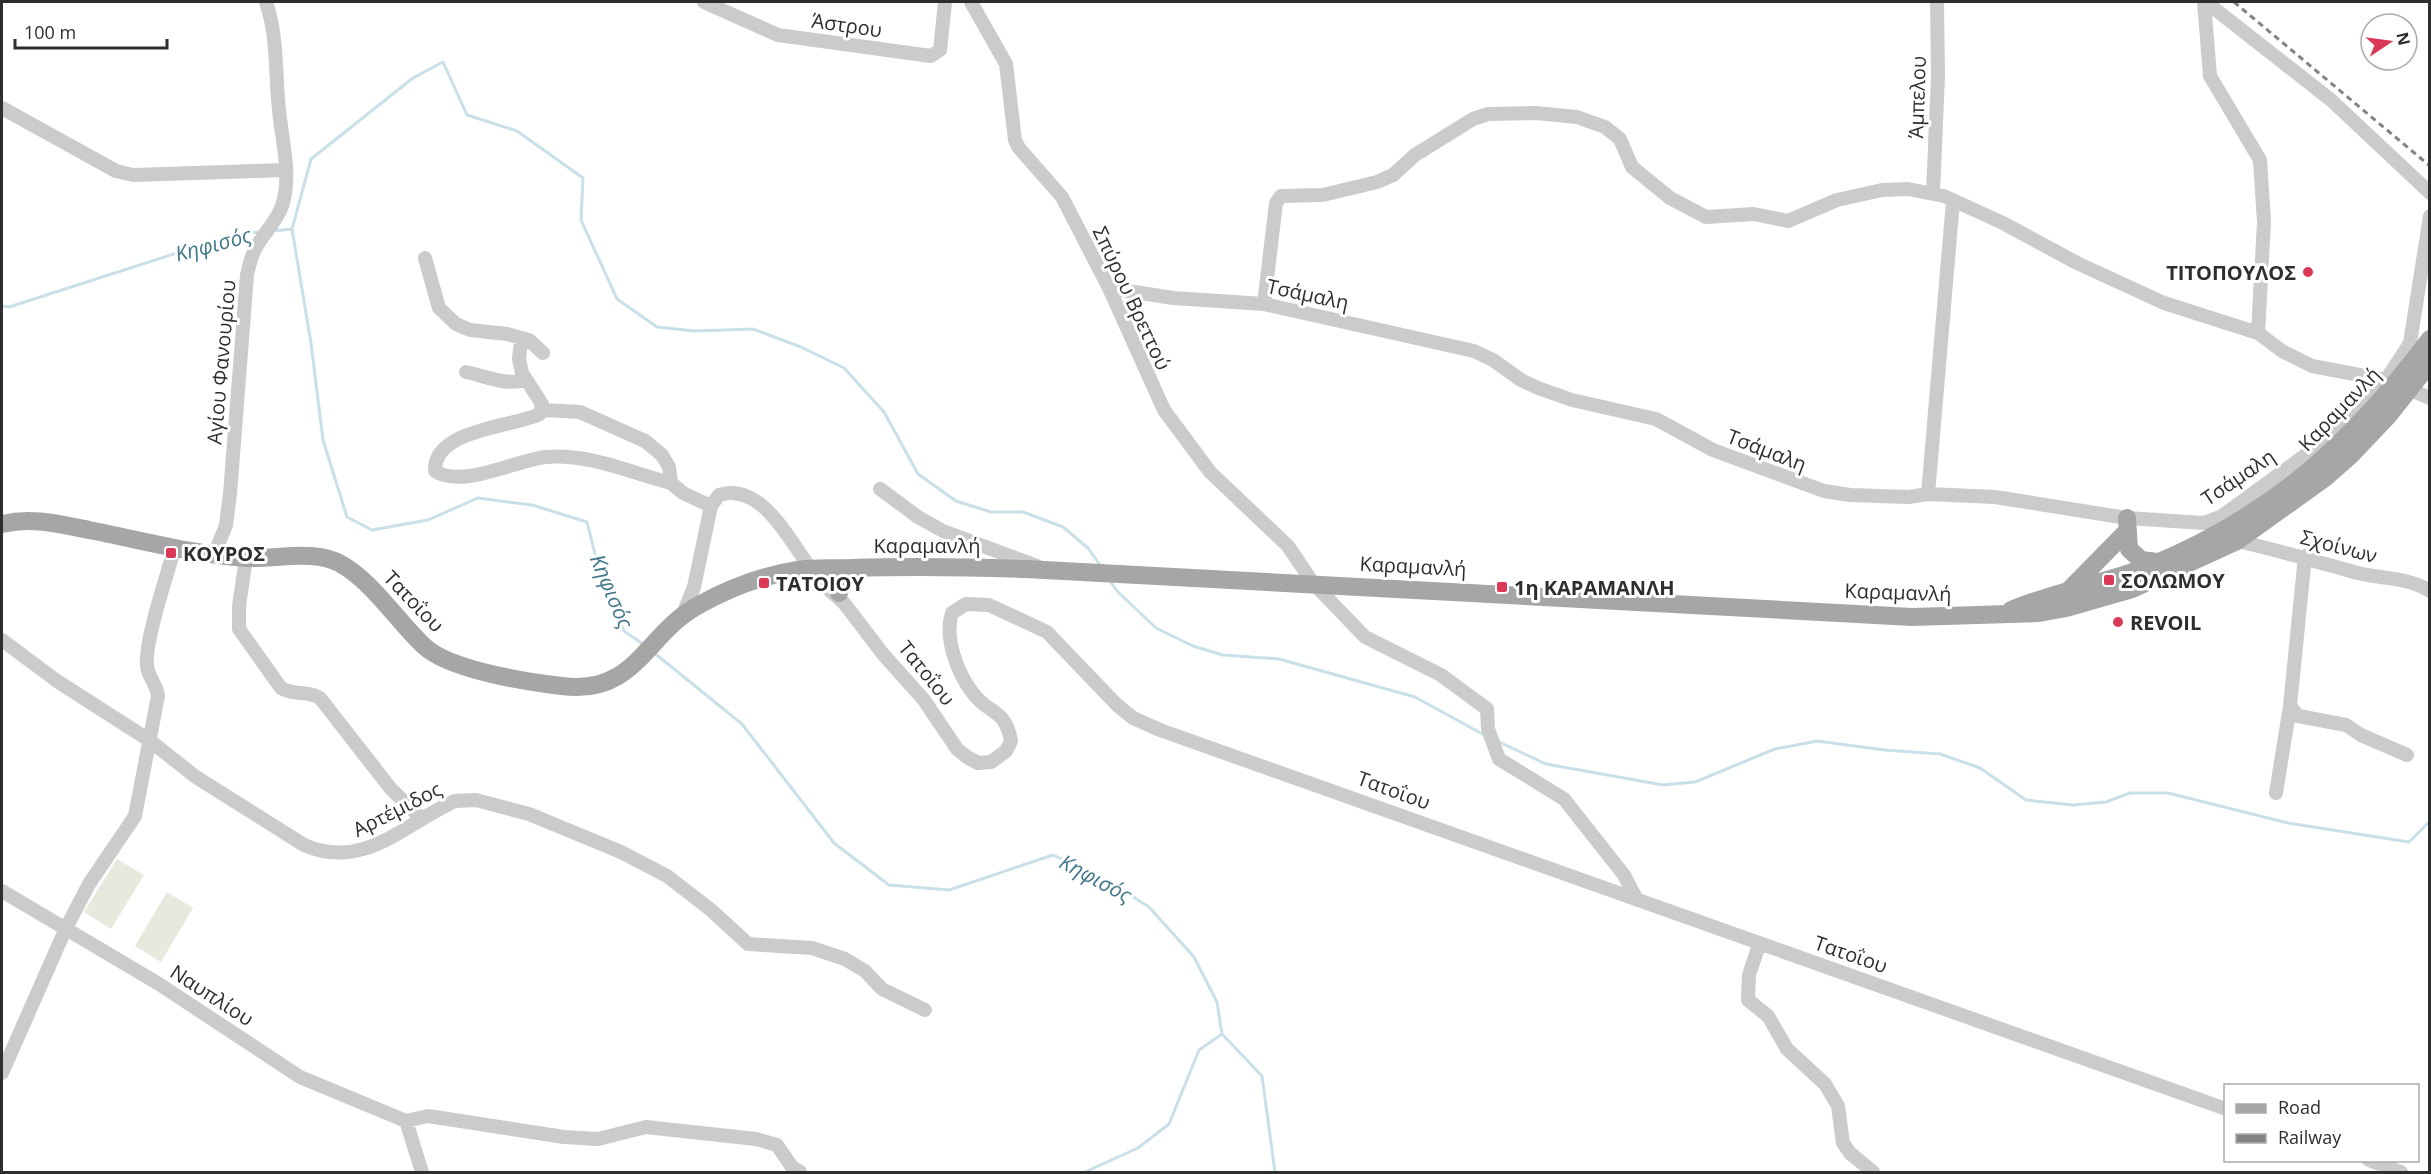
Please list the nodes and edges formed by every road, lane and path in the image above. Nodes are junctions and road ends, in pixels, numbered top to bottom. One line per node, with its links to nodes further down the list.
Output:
1 (266, 2): 8 (street, Αγίου Φανουρίου)
2 (704, 2): 3 (street, Άστρου)
3 (945, 2)
4 (971, 2): 14 (street, Σπύρου Βρεττού)
5 (1937, 2): 9 (street, Άμπελου)
6 (2205, 2): 10 (street); 16 (street)
7 (2, 108): 8 (street)
8 (286, 170): 35 (street, Αγίου Φανουρίου)
9 (1933, 193): 11 (street); 15 (street)
10 (2430, 193)
11 (1953, 201): 16 (street); 28 (street)
12 (2430, 216): 23 (street, Τσάμαλη)
13 (425, 258): 18 (street)
14 (1109, 288): 15 (street, Τσάμαλη); 42 (street, Σπύρου Βρεττού)
15 (1264, 304): 28 (street, Τσάμαλη)
16 (2258, 333): 23 (street)
17 (2430, 339): 30 (main road, Καραμανλή)
18 (521, 340): 19 (street); 22 (street)
19 (543, 353)
20 (2430, 363): 30 (main road, Καραμανλή)
21 (466, 372): 22 (street)
22 (524, 380): 25 (street)
23 (2386, 380): 24 (street); 32 (street, Τσάμαλη)
24 (2427, 397)
25 (543, 410): 26 (street); 26 (street)
26 (671, 483): 29 (street)
27 (880, 489): 41 (street)
28 (1928, 494): 32 (street, Τσάμαλη)
29 (711, 506): 40 (street); 48 (street)
30 (2271, 509): 33 (main road, Καραμανλή); 38 (main road, Καραμανλή)
31 (2, 524): 34 (main road, Τατοΐου)
32 (2127, 524): 38 (main road); 45 (main road)
33 (2238, 541): 36 (street, Σχοίνων); 47 (main road, Καραμανλή)
34 (175, 546): 35 (main road, Τατοΐου); 51 (street)
35 (215, 554): 37 (main road, Τατοΐου)
36 (2305, 556): 43 (street, Σχοίνων); 50 (street)
37 (246, 558): 48 (main road, Τατοΐου); 54 (street)
38 (2157, 562): 45 (main road, Καραμανλή)
39 (860, 568): 40 (main road, Καραμανλή); 41 (main road, Καραμανλή); 44 (main road)
40 (809, 569): 44 (street, Τατοΐου); 46 (street, Τατοΐου); 48 (main road, Τατοΐου)
41 (1050, 571): 42 (main road, Καραμανλή)
42 (1313, 583): 47 (main road, Καραμανλή); 56 (street, Σπύρου Βρεττού)
43 (2430, 591)
44 (839, 592): 46 (street, Τατοΐου)
45 (2067, 592): 47 (main road, Καραμανλή)
46 (849, 611): 56 (street, Τατοΐου)
47 (2006, 612)
48 (683, 615)
49 (2, 640): 51 (street, Αρτέμιδος)
50 (2290, 706): 52 (street); 53 (street)
51 (149, 740): 54 (street, Αρτέμιδος); 57 (street)
52 (2407, 755)
53 (2277, 793)
54 (421, 818): 59 (street, Αρτέμιδος)
55 (2, 891): 57 (street, Ναυπλίου)
56 (1637, 900): 58 (street, Τατοΐου)
57 (66, 928): 60 (street); 62 (street, Ναυπλίου)
58 (1759, 945): 61 (street, Τατοΐου); 66 (street)
59 (925, 1010)
60 (2, 1073)
61 (2224, 1108)
62 (406, 1121): 64 (street); 65 (street)
63 (2372, 1162): 67 (street)
64 (422, 1173)
65 (800, 1173)
66 (1873, 1173)
67 (2401, 1173)

